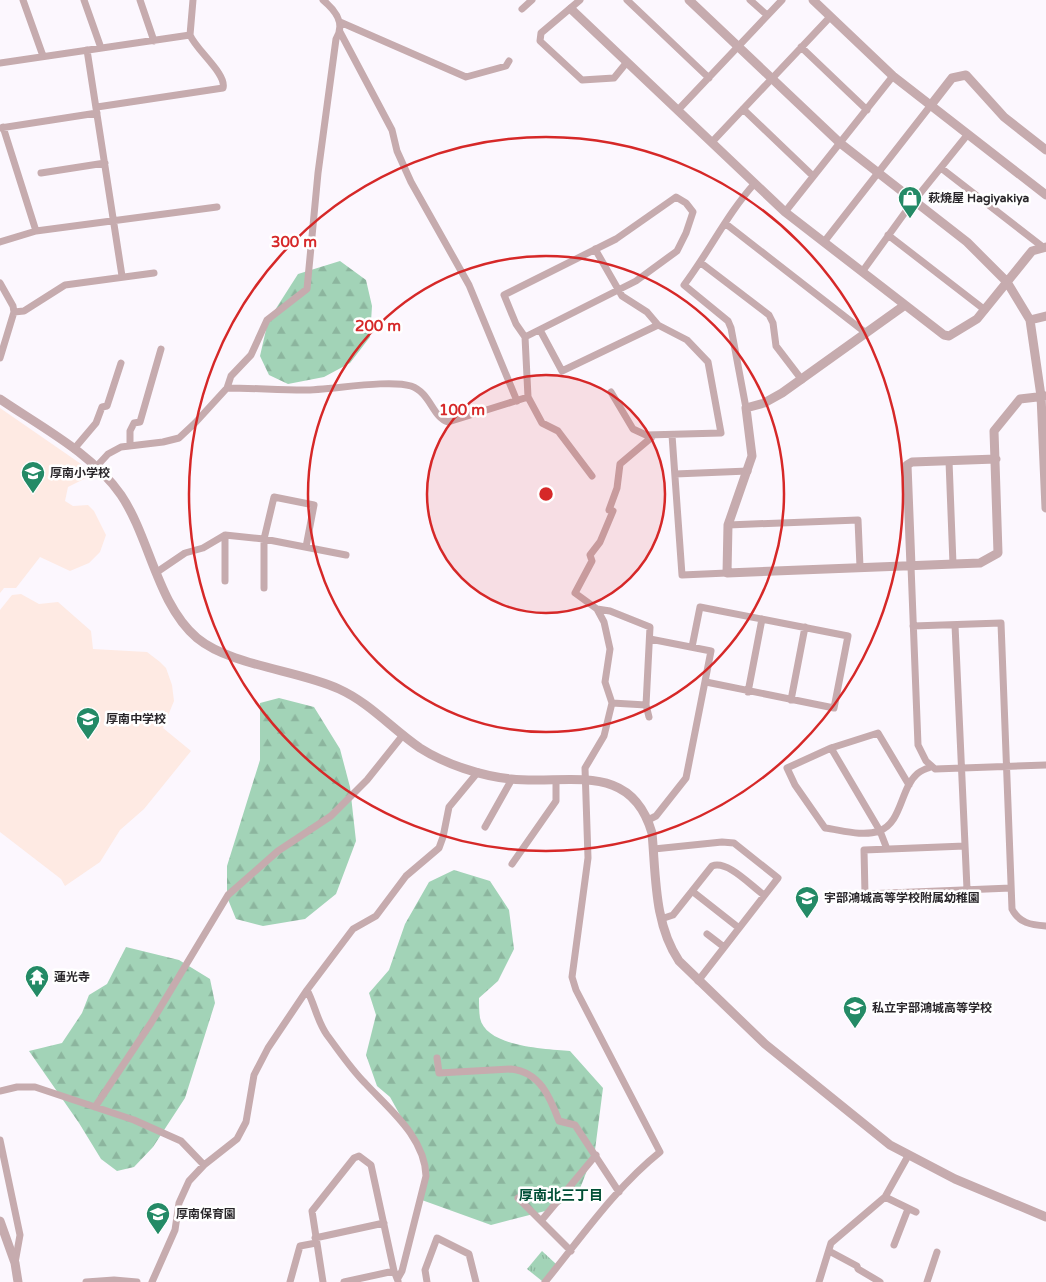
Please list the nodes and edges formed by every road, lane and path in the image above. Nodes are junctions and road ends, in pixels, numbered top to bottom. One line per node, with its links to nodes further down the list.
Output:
1 (23, 0): 25 (street)
2 (84, 0): 23 (street)
3 (140, 0): 20 (street)
4 (194, 0): 19 (street)
5 (323, 0): 17 (street)
6 (532, 0): 13 (street)
7 (580, 0): 14 (street)
8 (627, 0): 30 (street)
9 (688, 0): 21 (street)
10 (750, 0): 15 (street)
11 (782, 0): 15 (street)
12 (812, 0): 16 (street)
13 (522, 8)
14 (570, 9): 27 (street); 27 (street)
15 (767, 15): 21 (street)
16 (830, 16): 22 (street); 29 (street)
17 (340, 22): 18 (street); 26 (street)
18 (340, 32): 80 (street); 85 (street)
19 (190, 36): 20 (street); 34 (street)
20 (154, 41): 23 (street)
21 (739, 47): 30 (street); 31 (street)
22 (801, 47): 31 (street); 36 (street)
23 (101, 48): 24 (street)
24 (87, 50): 25 (street); 34 (street)
25 (42, 56): 28 (street)
26 (509, 61)
27 (627, 62): 35 (street)
28 (0, 63)
29 (893, 76): 32 (street); 36 (street)
30 (709, 78): 35 (street)
31 (772, 78): 33 (street); 40 (street)
32 (931, 105): 38 (street); 41 (street); 45 (street)
33 (743, 108): 39 (street); 46 (street)
34 (97, 110): 37 (street); 42 (street)
35 (678, 110): 39 (street)
36 (867, 110): 40 (street)
37 (1, 127): 54 (street)
38 (968, 134): 43 (street); 48 (street)
39 (712, 142): 47 (street)
40 (840, 143): 45 (street); 46 (street)
41 (1046, 150)
42 (105, 163): 44 (street); 52 (street)
43 (941, 168): 49 (street); 58 (street)
44 (41, 173)
45 (879, 173): 49 (street); 57 (street)
46 (813, 176): 51 (street)
47 (755, 183): 51 (street); 53 (street)
48 (1046, 195)
49 (914, 200): 55 (street); 65 (street)
50 (217, 206): 52 (street)
51 (785, 212): 57 (street)
52 (114, 220): 54 (street); 63 (street)
53 (726, 224): 60 (street); 74 (street)
54 (36, 231): 56 (street)
55 (888, 235): 61 (street); 68 (street)
56 (0, 242)
57 (824, 242): 61 (street)
58 (1045, 248): 65 (street)
59 (595, 249): 66 (street); 66 (street); 75 (street)
60 (701, 263): 79 (street); 86 (street)
61 (862, 272): 67 (street)
62 (154, 273): 63 (street)
63 (122, 276): 69 (street)
64 (0, 282): 69 (street)
65 (1007, 282): 68 (street); 71 (street)
66 (618, 290): 72 (street); 73 (street)
67 (905, 305): 68 (street); 74 (street)
68 (985, 310)
69 (14, 312): 77 (street)
70 (1046, 316): 71 (street)
71 (1030, 320): 82 (street)
72 (658, 325): 73 (street); 87 (street)
73 (540, 330): 75 (street)
74 (866, 333): 79 (street)
75 (525, 337): 83 (street)
76 (161, 349): 89 (street)
77 (0, 358)
78 (120, 363): 90 (street)
79 (802, 380): 86 (street)
80 (227, 388): 85 (street); 89 (street)
81 (612, 392): 88 (street)
82 (1043, 396): 91 (street); 97 (street)
83 (528, 397): 85 (street); 96 (street)
84 (0, 399): 90 (street)
85 (518, 401)
86 (746, 408): 94 (street)
87 (672, 435): 88 (street); 95 (street)
88 (652, 437): 110 (street)
89 (130, 446): 93 (street)
90 (74, 449): 93 (street)
91 (996, 459): 92 (street); 103 (street)
92 (949, 461): 103 (street); 104 (street)
93 (96, 467): 106 (street)
94 (748, 470): 95 (street); 98 (street)
95 (675, 474): 107 (street)
96 (592, 476)
97 (1046, 508)
98 (728, 525): 105 (street); 107 (street)
99 (225, 535): 100 (street); 106 (street); 108 (street)
100 (264, 538): 101 (street); 101 (street); 109 (street)
101 (306, 547): 102 (street)
102 (346, 555)
103 (953, 564): 104 (street)
104 (911, 566): 105 (street); 113 (street)
105 (860, 567): 107 (street)
106 (157, 572): 123 (street)
107 (727, 573)
108 (225, 581)
109 (264, 588)
110 (597, 609): 115 (street); 120 (street)
111 (762, 619): 114 (street); 116 (street); 118 (street)
112 (956, 625): 113 (street); 127 (street); 128 (street)
113 (913, 626): 126 (street)
114 (805, 627): 119 (street); 119 (street)
115 (650, 639): 116 (street); 121 (street)
116 (692, 647): 117 (street)
117 (706, 682): 118 (street); 134 (street)
118 (748, 692): 119 (street)
119 (791, 700)
120 (612, 703): 121 (street); 132 (street)
121 (646, 705): 122 (street)
122 (649, 717)
123 (403, 735): 129 (street); 154 (street)
124 (831, 748): 133 (street); 136 (street); 136 (street)
125 (1046, 765): 127 (street)
126 (930, 767): 128 (street); 133 (street)
127 (1008, 767): 128 (street); 141 (street)
128 (962, 768): 137 (street)
129 (478, 772): 130 (street); 151 (street)
130 (512, 779): 131 (street); 135 (street)
131 (556, 780): 132 (street); 140 (street)
132 (586, 780): 134 (street); 159 (street)
133 (909, 785): 136 (street)
134 (648, 820): 138 (street)
135 (485, 827)
136 (880, 831): 139 (street)
137 (965, 846): 139 (street); 142 (street)
138 (654, 849): 144 (street); 145 (street)
139 (887, 849): 142 (street)
140 (512, 864)
141 (1011, 888): 142 (street); 146 (street)
142 (967, 889)
143 (692, 891): 144 (street); 145 (street); 147 (street)
144 (764, 895): 147 (street)
145 (661, 919): 150 (street)
146 (1046, 926)
147 (739, 928): 149 (street)
148 (707, 934): 149 (street)
149 (724, 947): 150 (street)
150 (698, 980): 157 (street)
151 (307, 990): 158 (street); 175 (street)
152 (436, 1058): 156 (street)
153 (0, 1091): 154 (street)
154 (95, 1107): 158 (street)
155 (0, 1140): 173 (street)
156 (596, 1155): 159 (street); 166 (street)
157 (908, 1156): 160 (street); 164 (street)
158 (204, 1165): 176 (street)
159 (619, 1192): 170 (street)
160 (885, 1197): 162 (street); 171 (street)
161 (518, 1198): 166 (street)
162 (908, 1209): 163 (street); 169 (street)
163 (916, 1212)
164 (1046, 1217)
165 (0, 1221): 173 (street)
166 (541, 1221): 170 (street)
167 (384, 1223): 168 (street); 168 (street); 174 (street)
168 (316, 1241): 180 (street); 181 (street)
169 (894, 1245)
170 (571, 1251): 185 (street)
171 (829, 1252): 186 (street); 187 (street)
172 (937, 1252): 188 (street)
173 (15, 1263): 177 (street)
174 (394, 1271): 175 (street); 182 (street)
175 (398, 1280)
176 (152, 1281)
177 (18, 1282)
178 (86, 1282): 179 (street)
179 (137, 1282)
180 (290, 1282)
181 (323, 1282)
182 (344, 1282)
183 (427, 1282): 184 (street)
184 (476, 1282)
185 (545, 1282)
186 (819, 1282)
187 (880, 1282)
188 (927, 1282)

